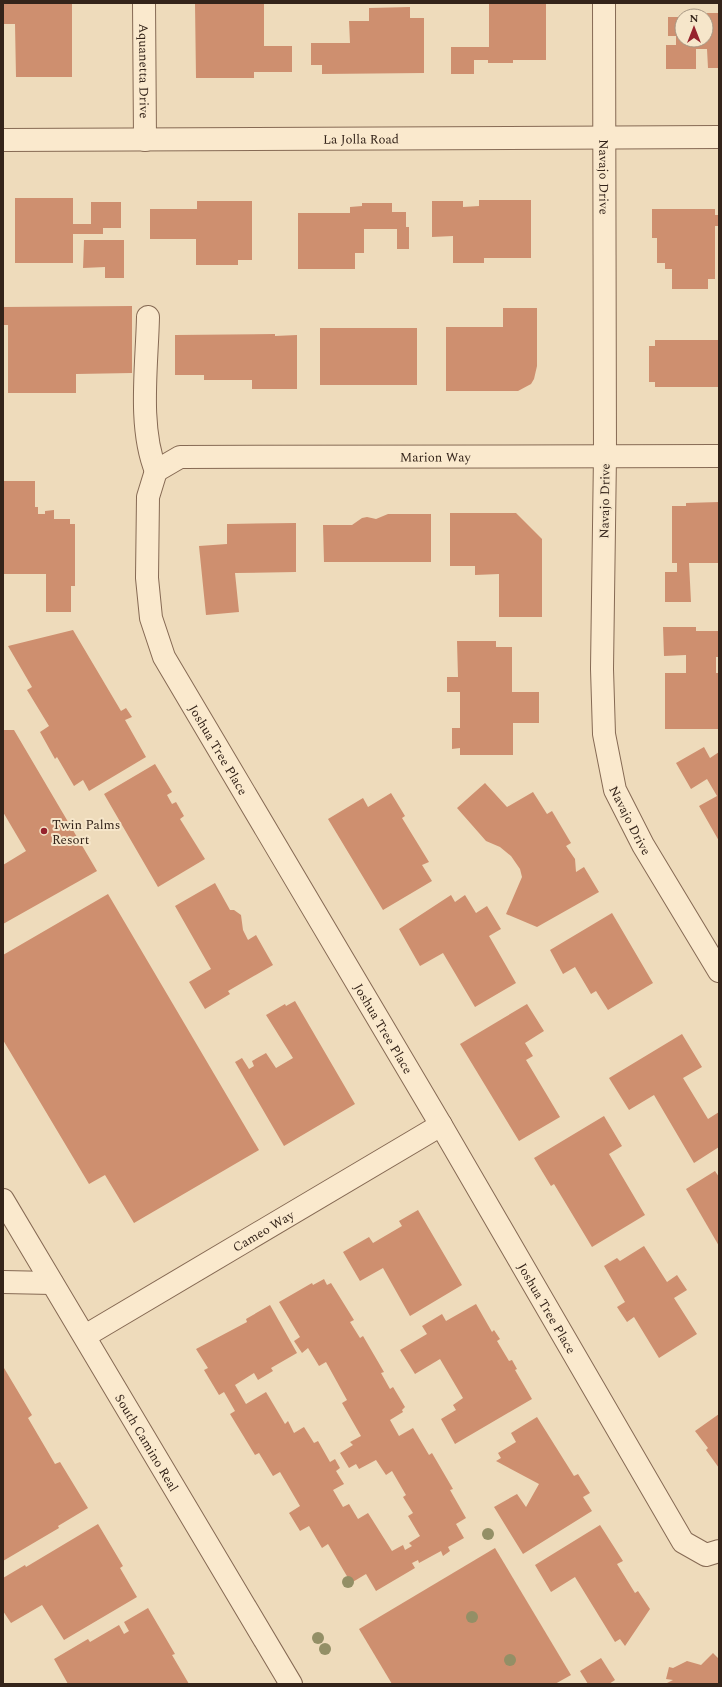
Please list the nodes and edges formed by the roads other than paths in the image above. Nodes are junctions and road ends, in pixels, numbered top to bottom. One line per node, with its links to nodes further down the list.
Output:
1 (144, 3): 6 (street, Aquanetta Drive)
2 (604, 3): 3 (street, Navajo Drive)
3 (605, 137): 4 (street, La Jolla Road); 6 (street, La Jolla Road); 8 (street, Navajo Drive)
4 (719, 138)
5 (3, 140): 6 (street, La Jolla Road)
6 (144, 140)
7 (148, 317): 10 (street)
8 (605, 455): 9 (street, Marion Way); 10 (street, Marion Way); 11 (street, Navajo Drive)
9 (719, 456)
10 (156, 471): 12 (street, Joshua Tree Place)
11 (719, 971)
12 (441, 1125): 16 (street, Cameo Way); 17 (street, Joshua Tree Place)
13 (3, 1200): 15 (street, South Camino Real)
14 (3, 1282): 15 (street)
15 (52, 1283): 16 (street, South Camino Real)
16 (85, 1336): 18 (street, South Camino Real)
17 (713, 1553)
18 (291, 1684)

